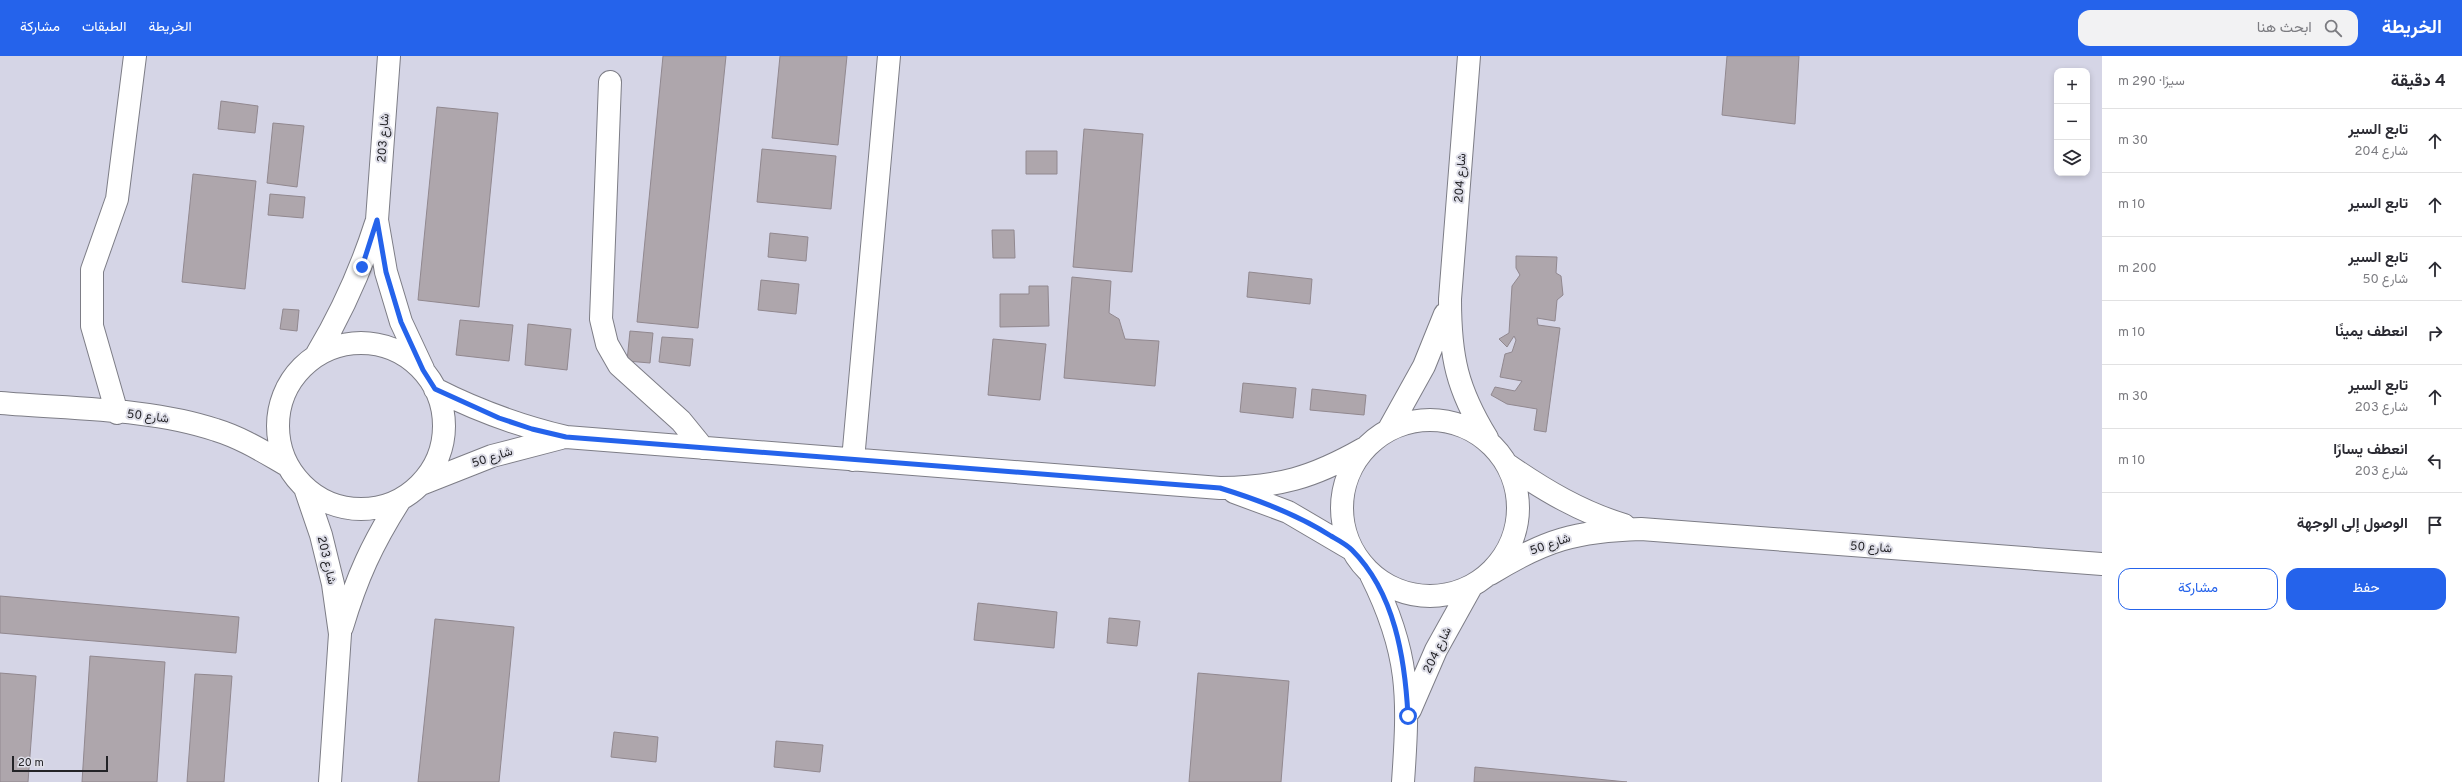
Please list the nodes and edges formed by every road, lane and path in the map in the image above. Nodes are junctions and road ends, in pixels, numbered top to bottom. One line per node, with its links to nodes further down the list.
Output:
1 (135, 56): 12 (street)
2 (389, 56): 6 (street, شارع 203)
3 (889, 56): 18 (street)
4 (1469, 56): 7 (street, شارع 204)
5 (610, 82): 16 (street)
6 (377, 220): 8 (street, شارع 203); 9 (street, شارع 203)
7 (1450, 299): 13 (street, شارع 204); 15 (street, شارع 204)
8 (317, 354): 9 (street); 19 (street)
9 (423, 370): 10 (street)
10 (435, 389): 14 (street, شارع 50); 21 (street)
11 (0, 403): 12 (street, شارع 50)
12 (117, 413): 19 (street, شارع 50)
13 (1389, 429): 15 (street); 17 (street)
14 (566, 437): 16 (street, شارع 50); 21 (street, شارع 50)
15 (1489, 441): 20 (street)
16 (703, 448): 18 (street, شارع 50)
17 (1363, 449): 23 (street, شارع 50); 26 (street)
18 (853, 460): 23 (street, شارع 50)
19 (287, 465): 22 (street)
20 (1508, 465): 25 (street, شارع 50); 28 (street)
21 (421, 484): 24 (street)
22 (305, 488): 24 (street); 31 (street, شارع 203)
23 (1220, 488): 26 (street, شارع 50)
24 (400, 500): 31 (street, شارع 203)
25 (1640, 530): 27 (street, شارع 50); 28 (street, شارع 50)
26 (1351, 549): 29 (street)
27 (2102, 564)
28 (1490, 574): 30 (street)
29 (1371, 575): 30 (street); 32 (street, شارع 204)
30 (1471, 587): 32 (street, شارع 204)
31 (340, 634): 33 (street, شارع 203)
32 (1408, 716): 34 (street, شارع 204)
33 (330, 782)
34 (1403, 782)

